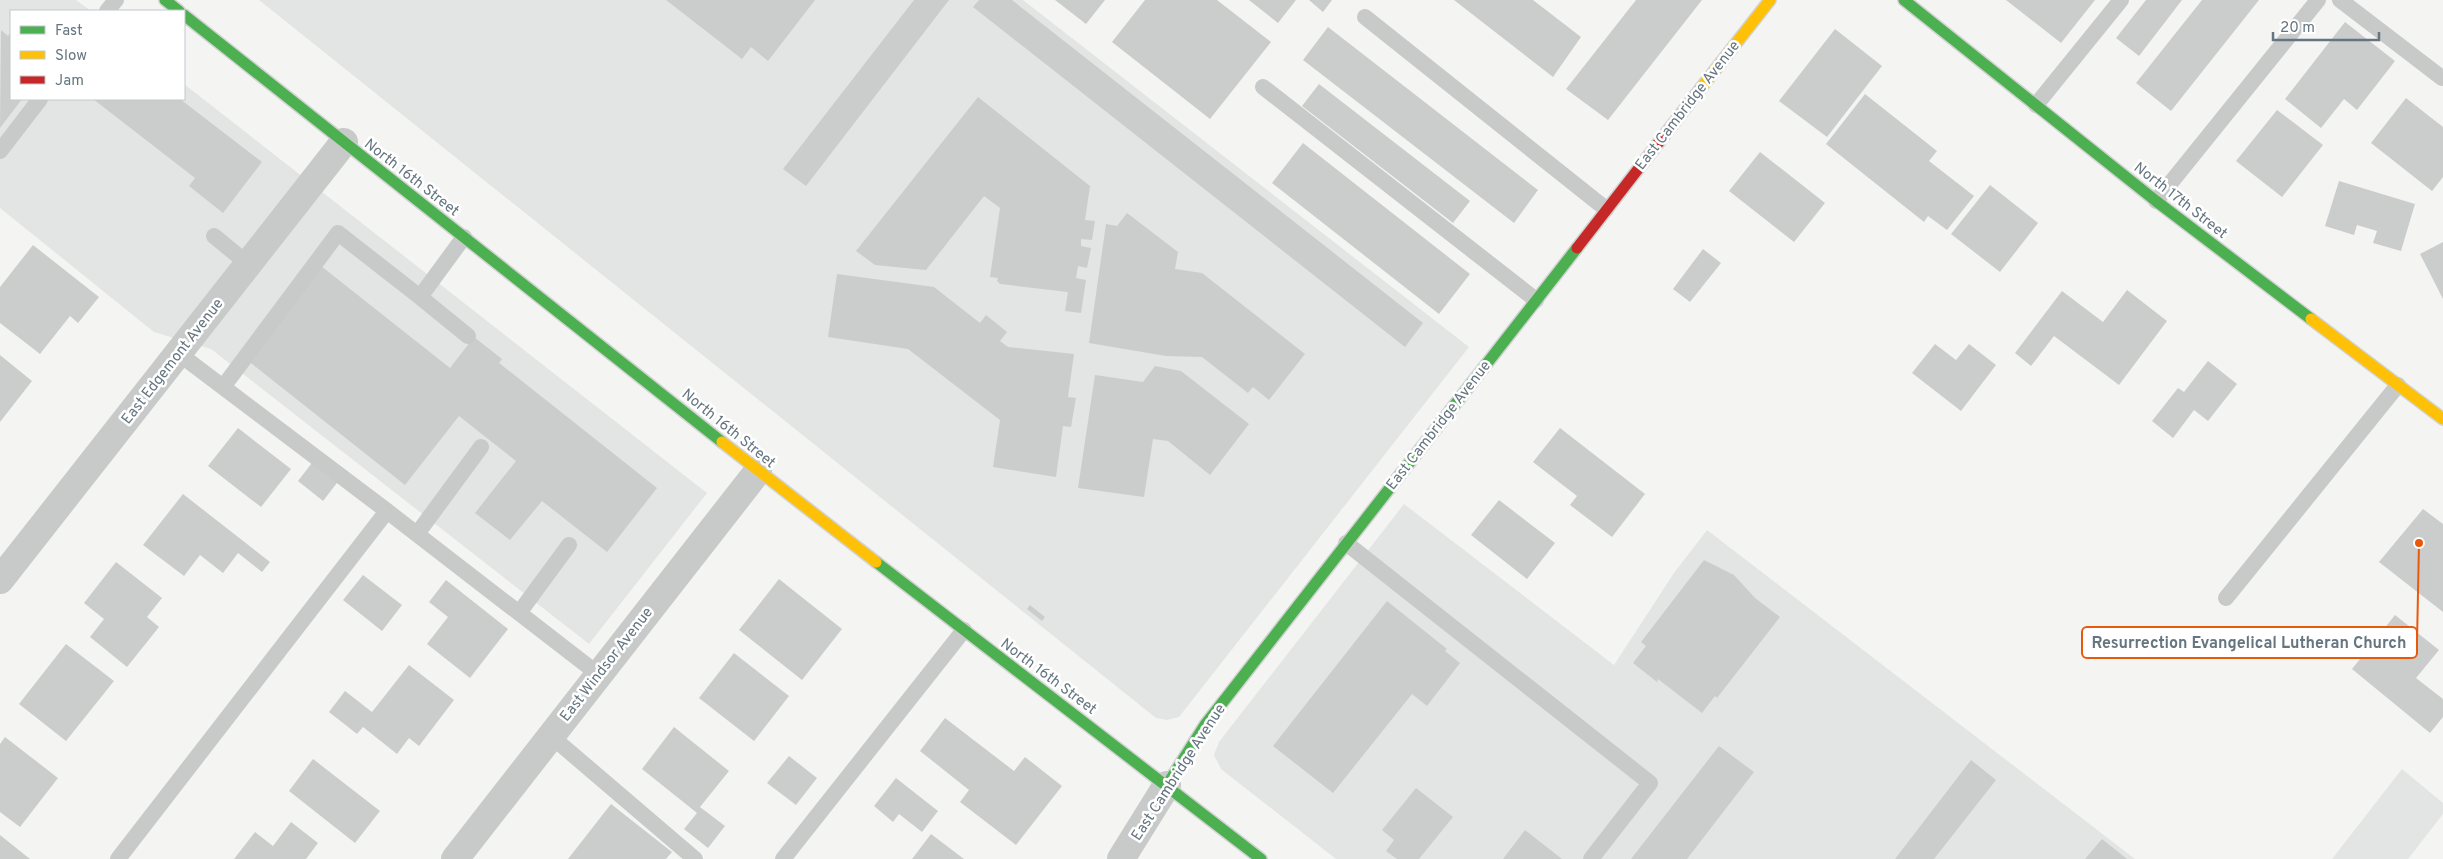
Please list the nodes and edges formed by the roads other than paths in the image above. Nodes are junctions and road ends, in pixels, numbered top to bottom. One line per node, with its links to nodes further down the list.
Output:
1 (116, 0): 8 (lane)
2 (165, 0): 9 (street)
3 (1770, 0): 19 (street, East Cambridge Avenue)
4 (1904, 0): 15 (street, North 17th Street)
5 (2121, 0): 15 (lane)
6 (2318, 0): 18 (lane)
7 (2340, 0): 12 (lane)
8 (108, 10)
9 (178, 10)
10 (185, 16): 16 (street, North 16th Street)
11 (1365, 16): 19 (lane)
12 (2442, 78)
13 (1263, 87): 24 (lane)
14 (39, 100): 17 (lane)
15 (2036, 105): 18 (street, North 17th Street)
16 (344, 142): 21 (street, North 16th Street); 22 (street, East Edgemont Avenue)
17 (0, 151)
18 (2156, 201): 27 (street, North 17th Street)
19 (1606, 209): 24 (street, East Cambridge Avenue)
20 (214, 236): 22 (lane)
21 (464, 237): 23 (lane); 31 (street, North 16th Street)
22 (248, 264): 26 (street, East Edgemont Avenue)
23 (420, 297): 25 (lane); 28 (lane)
24 (1536, 300): 34 (street, East Cambridge Avenue)
25 (468, 336)
26 (178, 353): 28 (lane); 36 (street, East Edgemont Avenue)
27 (2398, 385): 29 (street, North 17th Street); 37 (lane)
28 (223, 387): 32 (lane)
29 (2443, 419)
30 (481, 447): 33 (lane)
31 (758, 471): 39 (street, North 16th Street); 40 (street, East Windsor Avenue)
32 (387, 511): 33 (lane); 43 (lane)
33 (417, 534): 38 (lane)
34 (1346, 544): 42 (street, East Cambridge Avenue); 49 (lane)
35 (569, 545): 38 (lane)
36 (0, 580)
37 (2226, 598)
38 (519, 613): 40 (lane)
39 (964, 630): 42 (street, North 16th Street); 46 (lane)
40 (598, 674): 41 (street, East Windsor Avenue)
41 (551, 736): 44 (street, East Windsor Avenue); 45 (lane)
42 (1167, 785): 47 (street, East Cambridge Avenue); 48 (street, North 16th Street)
43 (118, 859)
44 (455, 859)
45 (695, 859)
46 (783, 859)
47 (1121, 859)
48 (1261, 859)
49 (1591, 859)

